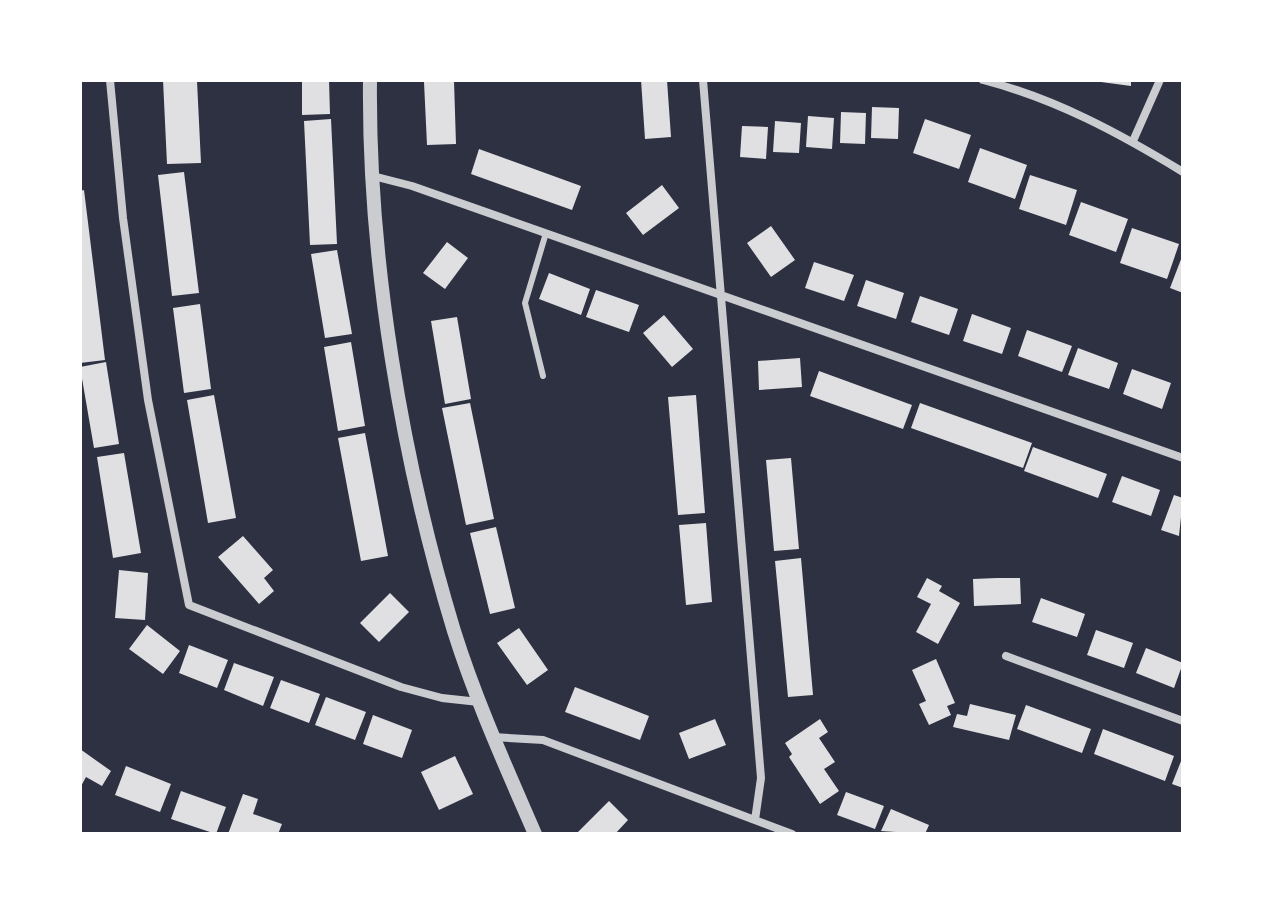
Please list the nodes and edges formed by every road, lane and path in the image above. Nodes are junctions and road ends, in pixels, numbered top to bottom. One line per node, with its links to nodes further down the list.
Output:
1 (110, 80): 14 (street)
2 (370, 80): 8 (street)
3 (703, 80): 10 (street)
4 (983, 80): 6 (street)
5 (1160, 80): 6 (street)
6 (1133, 141): 7 (street)
7 (1183, 172)
8 (373, 176): 9 (street); 14 (street)
9 (546, 233): 10 (street); 11 (lane)
10 (721, 295): 12 (street); 17 (street)
11 (543, 376)
12 (1183, 458)
13 (1006, 656): 15 (street)
14 (479, 702): 16 (street)
15 (1183, 721)
16 (492, 737): 17 (street); 18 (street)
17 (755, 820): 19 (street)
18 (535, 834)
19 (792, 834)

